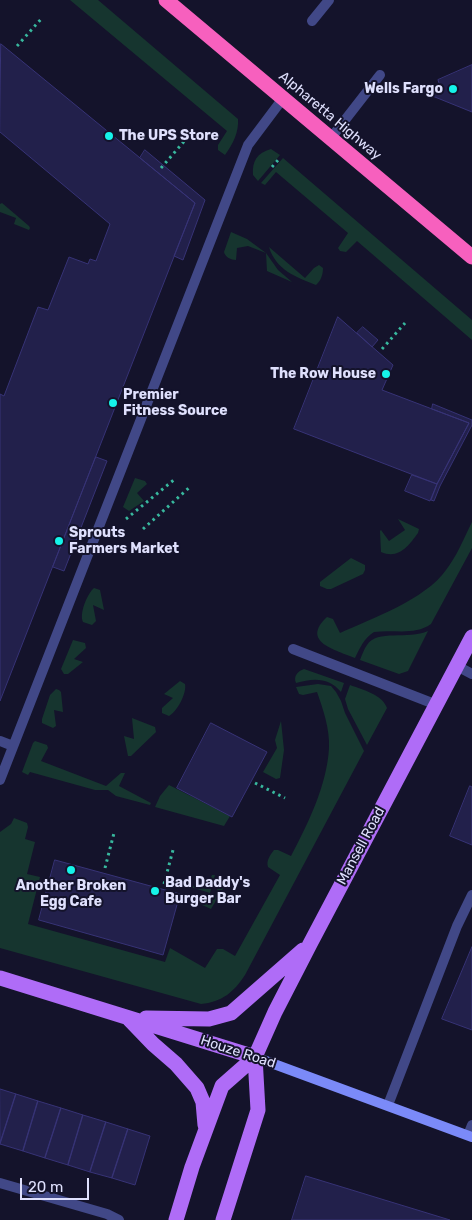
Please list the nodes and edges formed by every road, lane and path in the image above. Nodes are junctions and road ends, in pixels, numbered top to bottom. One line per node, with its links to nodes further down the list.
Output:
1 (166, 0): 7 (highway, Alpharetta Highway)
2 (329, 0): 4 (lane)
3 (42, 18): 5 (path)
4 (312, 21)
5 (16, 46)
6 (380, 75): 9 (lane)
7 (284, 98): 9 (highway, Alpharetta Highway); 26 (lane)
8 (187, 138): 12 (path)
9 (331, 138): 13 (highway, Alpharetta Highway)
10 (279, 159): 11 (path)
11 (272, 167)
12 (161, 168)
13 (472, 257)
14 (405, 323): 15 (path)
15 (382, 349)
16 (175, 479): 18 (path)
17 (192, 486): 19 (path)
18 (126, 519)
19 (143, 529)
20 (472, 637): 22 (main road, Mansell Road)
21 (293, 649): 24 (lane)
22 (457, 666): 23 (lane); 24 (main road, Mansell Road)
23 (472, 674)
24 (436, 705): 35 (main road, Mansell Road)
25 (0, 741): 26 (lane)
26 (13, 746): 27 (lane)
27 (0, 780)
28 (255, 783): 29 (path)
29 (285, 798)
30 (114, 833): 32 (path)
31 (173, 850): 33 (path)
32 (105, 868)
33 (164, 884)
34 (472, 895): 39 (lane)
35 (310, 944): 37 (main road); 38 (main road, Mansell Road)
36 (0, 978): 37 (main road, Houze Road)
37 (127, 1017): 38 (main road, Houze Road); 41 (main road)
38 (255, 1057): 39 (street, Houze Road); 41 (main road, Mansell Road); 46 (main road, Mansell Road)
39 (388, 1105): 42 (street, Houze Road)
40 (472, 1125): 42 (lane)
41 (206, 1130): 45 (main road, Mansell Road)
42 (470, 1136)
43 (0, 1183): 44 (lane)
44 (118, 1220)
45 (176, 1220)
46 (224, 1220)

